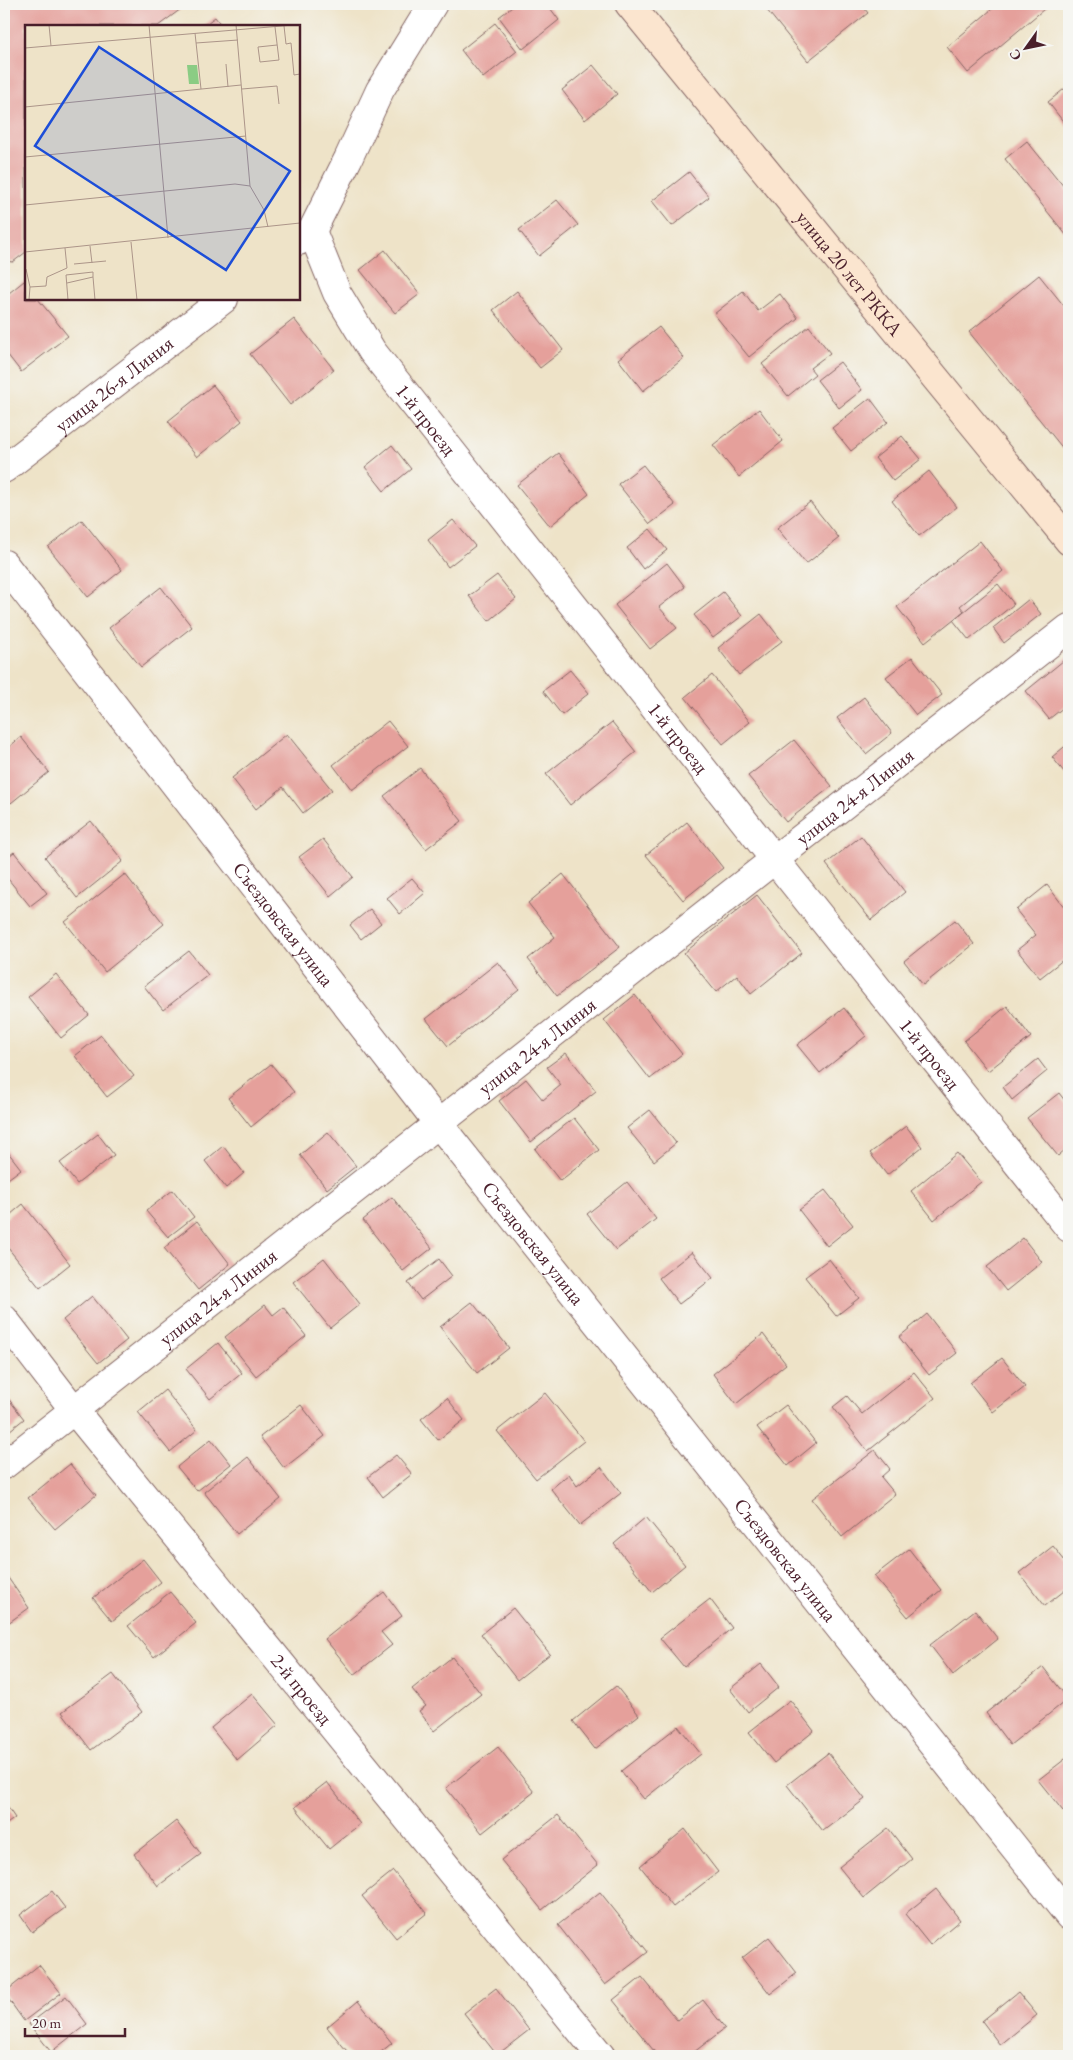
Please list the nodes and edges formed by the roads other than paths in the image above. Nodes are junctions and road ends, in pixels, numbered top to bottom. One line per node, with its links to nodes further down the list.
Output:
1 (433, 4): 3 (street)
2 (629, 4): 6 (main road, улица 20 лет РККА)
3 (305, 236): 9 (street, 1-й проезд)
4 (223, 300): 5 (street, улица 26-я Линия)
5 (4, 468)
6 (1069, 541)
7 (4, 564): 10 (street, Съездовская улица)
8 (1069, 628): 9 (street, улица 24-я Линия)
9 (775, 860): 10 (street, улица 24-я Линия); 11 (street, 1-й проезд)
10 (438, 1123): 13 (street, улица 24-я Линия); 15 (street, Съездовская улица)
11 (1069, 1228)
12 (4, 1319): 13 (street, 2-й проезд)
13 (74, 1410): 14 (street, улица 24-я Линия); 16 (street, 2-й проезд)
14 (4, 1465)
15 (1069, 1916)
16 (602, 2056)

